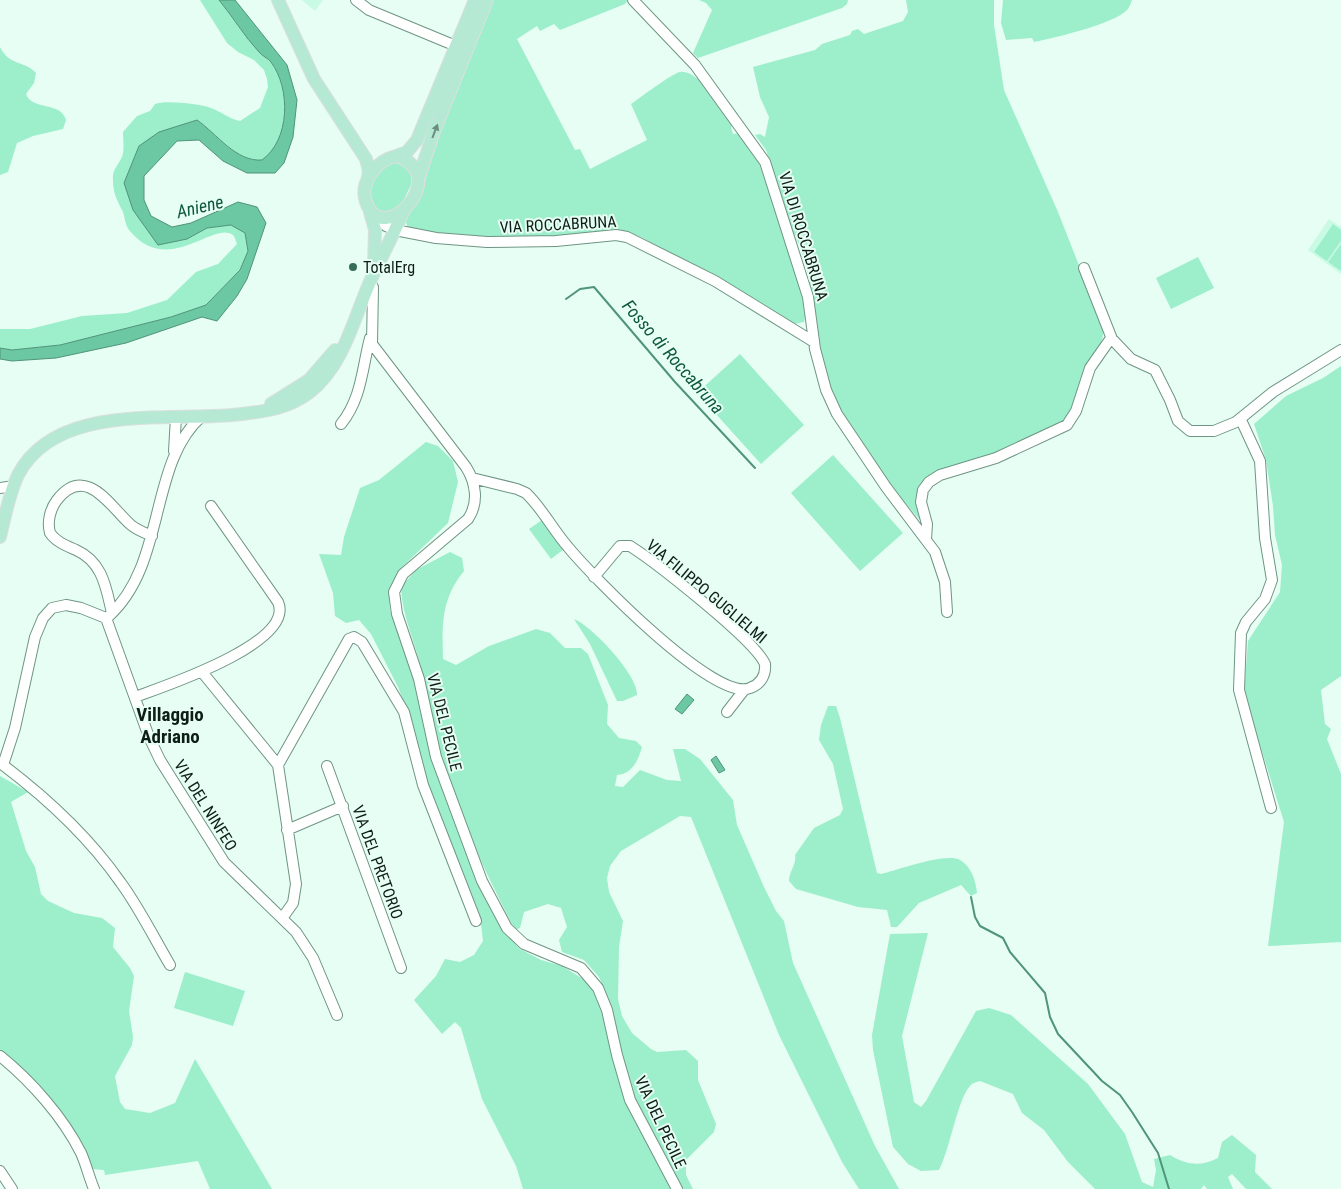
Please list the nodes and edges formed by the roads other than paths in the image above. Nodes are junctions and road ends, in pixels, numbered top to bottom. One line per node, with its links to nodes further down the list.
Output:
1 (278, 0): 7 (main road)
2 (356, 0): 6 (street)
3 (475, 0): 6 (main road)
4 (488, 0): 9 (main road, one-way to 4)
5 (633, 0): 18 (street, VIA DI ROCCABRUNA)
6 (456, 46): 8 (main road)
7 (351, 134): 8 (main road); 10 (main road)
8 (393, 157): 9 (main road); 10 (main road)
9 (419, 177): 11 (main road)
10 (367, 182): 12 (main road)
11 (403, 212): 12 (main road); 13 (main road)
12 (375, 215): 13 (street); 15 (main road)
13 (395, 230): 15 (main road); 18 (street, VIA ROCCABRUNA)
14 (1084, 268): 17 (street)
15 (371, 280): 16 (street); 20 (main road)
16 (371, 332): 23 (street); 25 (street)
17 (1111, 338): 22 (street); 31 (street)
18 (814, 342): 31 (street, VIA DI ROCCABRUNA)
19 (1341, 350): 22 (street)
20 (202, 416): 21 (main road); 24 (street)
21 (176, 417): 24 (street); 26 (main road)
22 (1241, 420): 43 (street)
23 (340, 424)
24 (174, 453): 30 (street)
25 (472, 478): 32 (street); 54 (street, VIA DEL PECILE)
26 (14, 486): 27 (street); 29 (main road)
27 (0, 488)
28 (211, 506): 35 (street)
29 (0, 536)
30 (152, 536): 34 (street); 34 (street, VIA DEL NINFEO)
31 (926, 539): 33 (street, VIA DI ROCCABRUNA)
32 (594, 576): 36 (street); 36 (street, VIA FILIPPO GUGLIELMI)
33 (947, 612)
34 (109, 615): 37 (street, VIA DEL NINFEO); 39 (street)
35 (202, 672): 37 (street); 40 (street)
36 (744, 690): 38 (street)
37 (135, 698): 45 (street, VIA DEL NINFEO)
38 (727, 712)
39 (2, 765): 47 (street)
40 (278, 765): 44 (street); 46 (street)
41 (327, 766): 42 (street, VIA DEL PRETORIO)
42 (343, 806): 44 (street); 48 (street, VIA DEL PRETORIO)
43 (1271, 808)
44 (287, 830): 45 (street)
45 (283, 917): 49 (street, VIA DEL NINFEO)
46 (476, 921)
47 (170, 965)
48 (401, 968)
49 (337, 1015)
50 (0, 1056): 53 (street)
51 (0, 1171): 52 (street)
52 (12, 1189)
53 (94, 1189)
54 (677, 1189)

